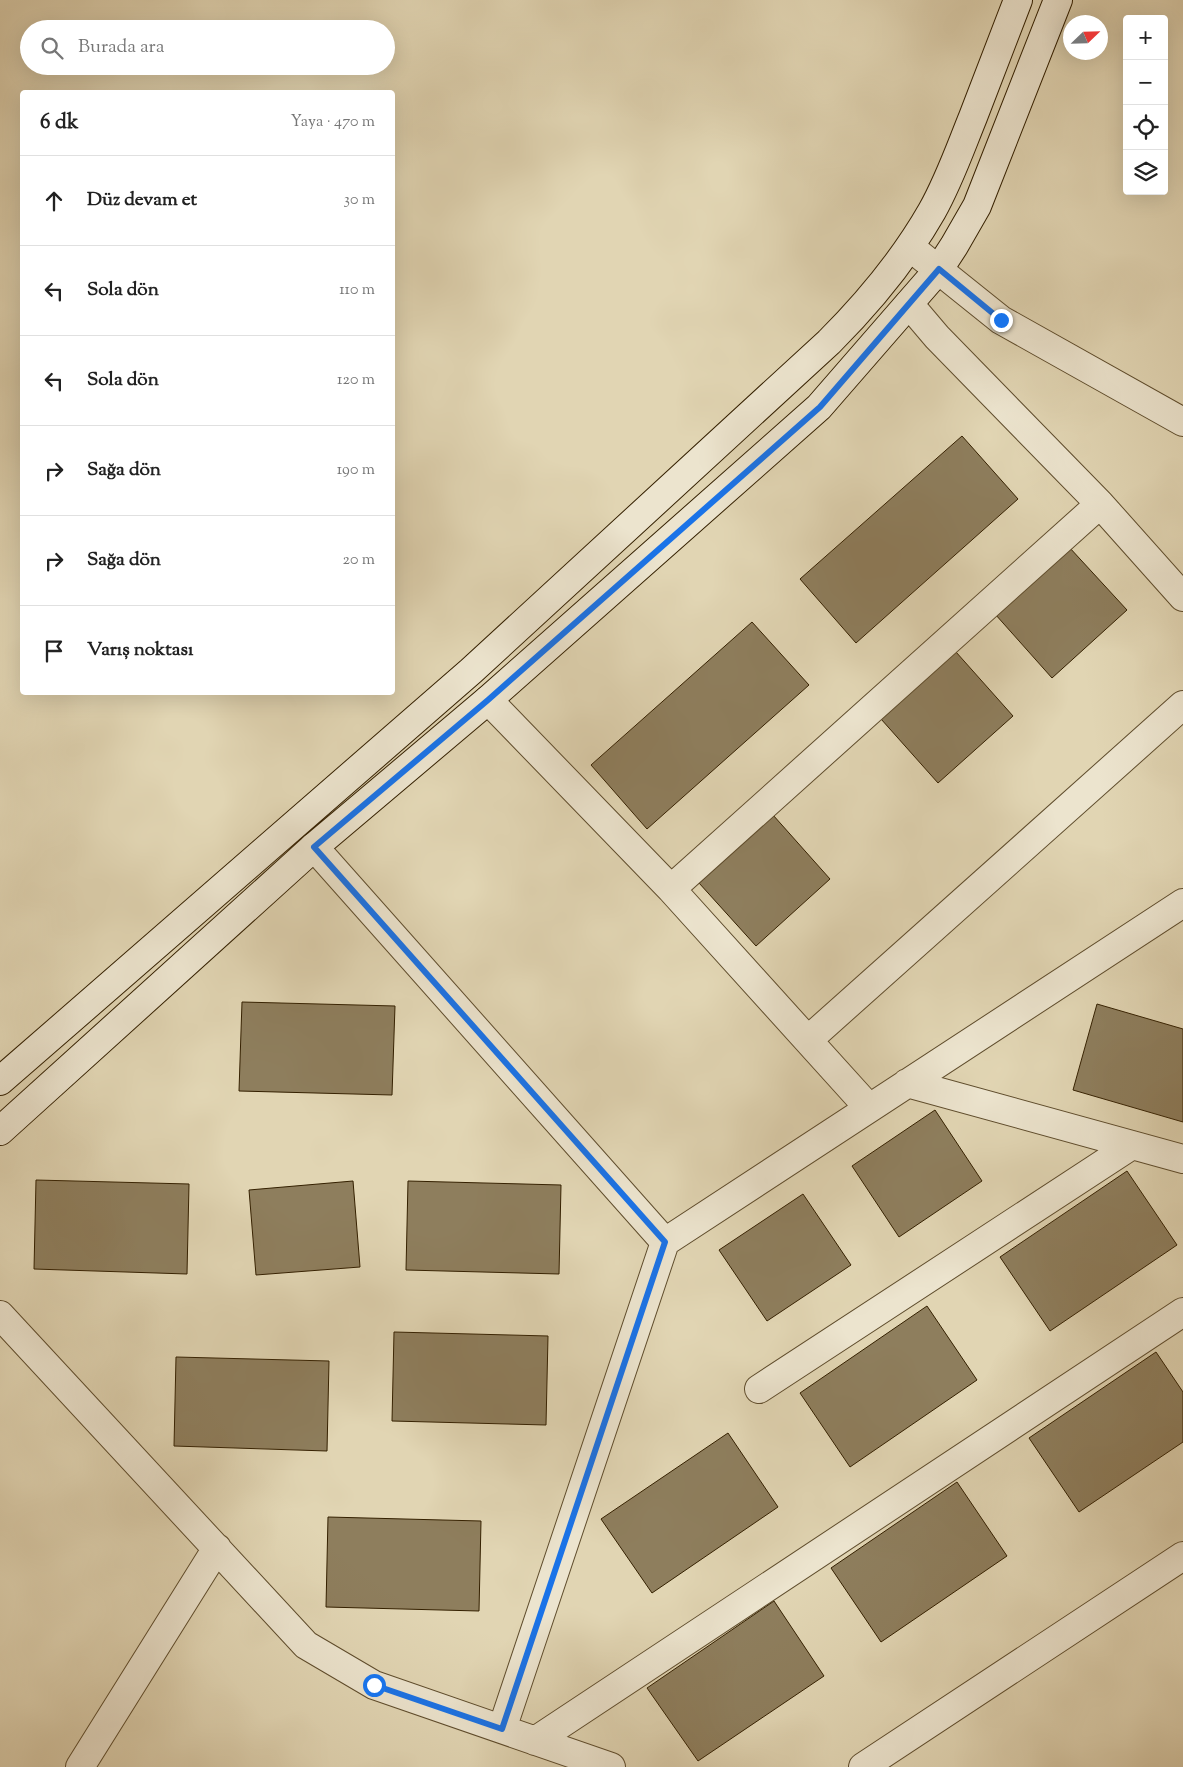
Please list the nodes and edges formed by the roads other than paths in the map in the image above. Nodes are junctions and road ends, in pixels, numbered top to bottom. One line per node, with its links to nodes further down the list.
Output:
1 (1018, 0): 3 (street)
2 (1058, 0): 4 (street)
3 (910, 247): 4 (street); 15 (street)
4 (939, 269): 5 (street); 6 (street)
5 (910, 304): 7 (street); 9 (street)
6 (1183, 422)
7 (1100, 504): 8 (street); 12 (street)
8 (1183, 598)
9 (488, 700): 11 (street); 12 (street)
10 (1183, 705): 14 (street)
11 (314, 847): 18 (street); 21 (street)
12 (671, 889): 14 (street)
13 (1183, 903): 16 (street)
14 (808, 1040): 17 (street)
15 (0, 1081)
16 (907, 1083): 17 (street); 19 (street)
17 (870, 1108): 21 (street)
18 (0, 1131)
19 (1132, 1145): 20 (street); 24 (street)
20 (1183, 1160)
21 (665, 1242): 27 (street)
22 (1183, 1312): 28 (street)
23 (0, 1315): 25 (street)
24 (759, 1388)
25 (217, 1548): 27 (street); 29 (street)
26 (1183, 1556): 31 (street)
27 (502, 1729): 28 (street)
28 (535, 1741): 30 (street)
29 (80, 1767)
30 (611, 1767)
31 (864, 1767)

